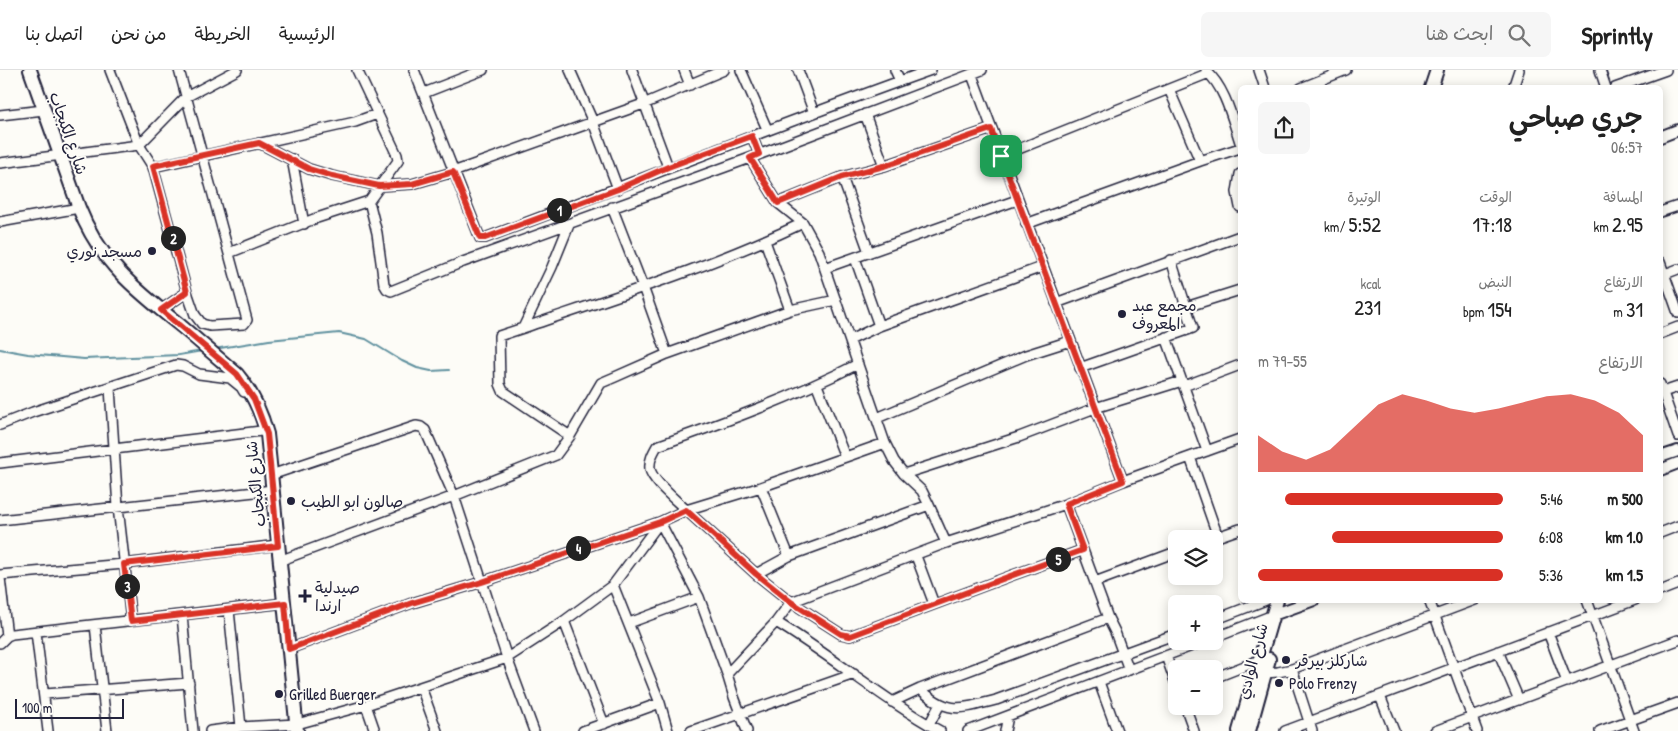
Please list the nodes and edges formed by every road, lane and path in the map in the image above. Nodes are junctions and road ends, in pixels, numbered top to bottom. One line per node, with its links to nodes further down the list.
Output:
1 (30, 70): 38 (main road, شارع الكبجاب)
2 (110, 70): 51 (street)
3 (179, 70): 36 (street)
4 (237, 70): 36 (street)
5 (357, 70): 41 (street)
6 (414, 70): 35 (street)
7 (483, 70): 35 (street)
8 (570, 70): 44 (street)
9 (632, 70): 37 (street)
10 (684, 70): 26 (street)
11 (724, 70): 26 (street)
12 (741, 70): 45 (street)
13 (798, 70): 40 (street)
14 (895, 70): 25 (street)
15 (931, 70): 25 (street)
16 (1259, 70): 27 (street)
17 (1346, 70): 28 (street)
18 (1428, 70): 29 (main road)
19 (1436, 70): 30 (main road)
20 (1519, 70): 31 (street)
21 (1600, 70): 32 (street)
22 (1666, 70): 33 (street)
23 (978, 71): 42 (street); 46 (street)
24 (1207, 72): 34 (street); 43 (street)
25 (900, 81): 40 (street)
26 (690, 85): 37 (street)
27 (1264, 85)
28 (1308, 85)
29 (1424, 85)
30 (1432, 85)
31 (1514, 85)
32 (1605, 85)
33 (1624, 85)
34 (1170, 89): 56 (street); 59 (street)
35 (424, 93): 64 (street)
36 (186, 97): 51 (street); 55 (street)
37 (646, 102): 44 (street); 63 (street)
38 (44, 110): 39 (street); 54 (main road, شارع الكبجاب)
39 (1, 112)
40 (814, 113): 45 (street)
41 (377, 114): 50 (street); 66 (street)
42 (865, 114): 53 (street); 62 (street)
43 (1236, 119)
44 (593, 122): 64 (street); 67 (street)
45 (767, 129): 48 (street)
46 (991, 129): 56 (street); 62 (street)
47 (1678, 130): 49 (street)
48 (752, 136): 53 (street); 63 (street)
49 (1663, 136)
50 (259, 143): 55 (street); 58 (street)
51 (138, 145): 54 (street); 61 (street)
52 (1238, 149): 59 (street)
53 (759, 154): 57 (street)
54 (60, 155): 60 (street); 73 (main road, شارع الكبجاب)
55 (202, 156): 61 (street); 83 (street)
56 (1001, 156): 68 (street)
57 (750, 158): 70 (street); 72 (street)
58 (292, 159): 66 (street); 77 (street)
59 (1200, 160): 78 (street)
60 (0, 163)
61 (153, 166): 93 (street)
62 (884, 166): 65 (street)
63 (668, 167): 67 (street)
64 (453, 172): 66 (street); 67 (street)
65 (842, 177): 70 (street); 82 (street)
66 (379, 186): 69 (street)
67 (618, 189)
68 (1017, 200): 78 (street); 82 (street)
69 (369, 201): 77 (street); 79 (street)
70 (778, 203): 76 (street)
71 (1678, 206): 74 (street)
72 (612, 207): 79 (street); 91 (street)
73 (78, 208): 75 (street); 97 (main road, شارع الكبجاب)
74 (1663, 211)
75 (0, 222)
76 (803, 223): 81 (street); 87 (street)
77 (304, 224): 83 (street)
78 (1026, 224): 86 (street)
79 (569, 225): 102 (street)
80 (1238, 237): 85 (street)
81 (766, 241): 91 (street); 98 (street)
82 (869, 252): 84 (street)
83 (229, 253): 93 (street)
84 (855, 258): 87 (street); 100 (street)
85 (1171, 260): 95 (street); 96 (street)
86 (1042, 267): 95 (street); 100 (street)
87 (825, 268): 94 (street)
88 (1678, 270): 89 (street)
89 (1663, 275)
90 (1663, 277): 99 (street)
91 (643, 287): 102 (street); 107 (street)
92 (1238, 291): 96 (street)
93 (187, 292): 97 (street)
94 (836, 300): 98 (street); 105 (street)
95 (1056, 303): 106 (street)
96 (1186, 307): 104 (street)
97 (161, 310): 120 (main road, شارع الكبجاب)
98 (790, 310): 107 (street)
99 (1678, 313)
100 (879, 326): 105 (street)
101 (1678, 327): 103 (street)
102 (523, 328): 121 (street)
103 (1663, 333)
104 (1166, 337): 110 (street); 111 (street)
105 (850, 340): 108 (street)
106 (1070, 341): 110 (street); 118 (street)
107 (667, 354): 121 (street)
108 (858, 364): 112 (street); 118 (street)
109 (1238, 366): 111 (street)
110 (1080, 368): 117 (street)
111 (1183, 384): 117 (street); 126 (street)
112 (817, 385): 129 (street); 143 (street)
113 (1678, 387): 115 (street)
114 (110, 388): 119 (street); 120 (street); 125 (street)
115 (1663, 389)
116 (1663, 395): 122 (street)
117 (1095, 408): 134 (street); 136 (street)
118 (877, 418): 124 (street)
119 (0, 425)
120 (264, 432): 125 (street); 135 (main road, شارع الكبجاب)
121 (570, 436): 139 (street)
122 (1678, 436)
123 (1238, 440): 126 (street)
124 (885, 444): 129 (street); 134 (street)
125 (113, 448): 131 (street); 142 (street)
126 (1207, 451): 130 (street)
127 (1678, 451): 128 (street)
128 (1663, 456)
129 (846, 457): 137 (street)
130 (1190, 457): 136 (street); 147 (street)
131 (0, 463)
132 (1678, 463): 133 (street)
133 (1663, 469)
134 (904, 474): 141 (street)
135 (271, 475): 138 (main road, شارع الكبجاب); 139 (street)
136 (1123, 481): 140 (street)
137 (761, 487): 143 (street); 155 (street)
138 (273, 490): 142 (street); 152 (main road, شارع الكبجاب)
139 (454, 496): 157 (street); 161 (street)
140 (1066, 504): 151 (street); 153 (street)
141 (930, 505): 151 (street); 155 (street)
142 (118, 507): 144 (street); 158 (street)
143 (686, 510): 145 (street); 159 (street)
144 (0, 520)
145 (660, 522): 161 (street); 164 (street); 166 (street)
146 (1678, 526): 149 (street)
147 (1213, 530)
148 (1238, 530): 150 (street)
149 (1663, 532)
150 (1223, 535)
151 (946, 543): 156 (street)
152 (278, 546): 157 (main road, شارع الكبجاب); 158 (street)
153 (1083, 550): 162 (street); 175 (street)
154 (1168, 555): 162 (street)
155 (789, 556): 159 (street)
156 (916, 556): 167 (street); 175 (street)
157 (279, 561): 168 (main road, شارع الكبجاب)
158 (124, 564): 160 (street); 183 (street)
159 (756, 574): 167 (street)
160 (0, 577): 191 (street)
161 (482, 582): 195 (street); 200 (street)
162 (1095, 582): 182 (street)
163 (1678, 584): 165 (street)
164 (613, 585): 184 (street); 186 (street)
165 (1663, 590)
166 (699, 597): 186 (street); 208 (street)
167 (791, 602): 175 (street); 185 (street)
168 (285, 603): 177 (street); 195 (main road, شارع الكبجاب)
169 (1258, 603): 181 (street)
170 (1303, 603): 176 (street)
171 (1430, 603): 179 (street)
172 (1467, 603): 179 (street)
173 (1588, 603): 180 (street)
174 (1626, 603): 180 (street)
175 (934, 604)
176 (1280, 609): 190 (street); 201 (main road, شارع الوادي); 207 (main road, شارع الوادي)
177 (229, 610): 178 (street); 235 (street)
178 (182, 615): 183 (street); 214 (street)
179 (1434, 615): 204 (street); 205 (street)
180 (1592, 615): 189 (street); 203 (street)
181 (1223, 617)
182 (1108, 618): 198 (street); 216 (street)
183 (131, 621): 187 (street)
184 (564, 621): 200 (street); 233 (street)
185 (776, 622): 208 (street); 209 (street)
186 (629, 623): 224 (street)
187 (95, 625): 188 (street); 217 (street)
188 (36, 632): 191 (street); 218 (street)
189 (1548, 632): 197 (street); 213 (street)
190 (1223, 634)
191 (7, 636): 194 (street)
192 (1168, 637): 198 (street)
193 (1678, 640): 203 (street)
194 (0, 642)
195 (289, 649): 236 (main road, شارع الكبجاب)
196 (1182, 650): 199 (street)
197 (1498, 651): 204 (street); 221 (street)
198 (1123, 653): 206 (street); 211 (street)
199 (1166, 656): 202 (street); 206 (street)
200 (507, 658): 215 (street); 243 (street)
201 (1260, 660): 210 (street); 253 (main road, شارع الوادي)
202 (1168, 662)
203 (1611, 666): 213 (street); 231 (street)
204 (1454, 668): 220 (street); 230 (street)
205 (1292, 669): 207 (street); 232 (street)
206 (1129, 670): 212 (street)
207 (1265, 673): 254 (main road, شارع الوادي)
208 (727, 674): 227 (street)
209 (854, 674): 222 (street); 227 (street)
210 (1223, 674)
211 (1056, 679): 219 (street); 225 (street)
212 (1098, 682): 219 (street); 251 (street)
213 (1567, 682): 221 (street)
214 (189, 684): 217 (street); 239 (street)
215 (422, 687): 226 (street); 242 (street)
216 (920, 689): 222 (street); 225 (street)
217 (102, 690): 218 (street); 238 (street)
218 (45, 694): 237 (street)
219 (1062, 695): 229 (street)
220 (1380, 696): 232 (street); 257 (street)
221 (1518, 700): 230 (street)
222 (892, 702): 234 (street)
223 (1678, 702): 231 (street)
224 (660, 704): 233 (street); 245 (street)
225 (940, 704): 234 (street)
226 (366, 705): 236 (street); 241 (street)
227 (742, 714): 246 (street); 247 (street)
228 (1188, 715): 252 (street)
229 (1008, 716): 249 (street); 250 (street)
230 (1472, 717): 258 (street); 259 (street)
231 (1630, 720): 260 (street); 261 (street)
232 (1308, 721): 255 (street); 256 (street)
233 (604, 724): 244 (street)
234 (929, 725): 248 (street)
235 (242, 727): 236 (street); 240 (street)
236 (297, 727)
237 (48, 731)
238 (107, 731)
239 (193, 731)
240 (210, 731)
241 (376, 731)
242 (437, 731)
243 (534, 731)
244 (584, 731)
245 (668, 731)
246 (691, 731)
247 (747, 731)
248 (940, 731)
249 (968, 731)
250 (1005, 731)
251 (1117, 731)
252 (1194, 731)
253 (1239, 731)
254 (1249, 731)
255 (1285, 731)
256 (1312, 731)
257 (1394, 731)
258 (1435, 731)
259 (1477, 731)
260 (1600, 731)
261 (1634, 731)

